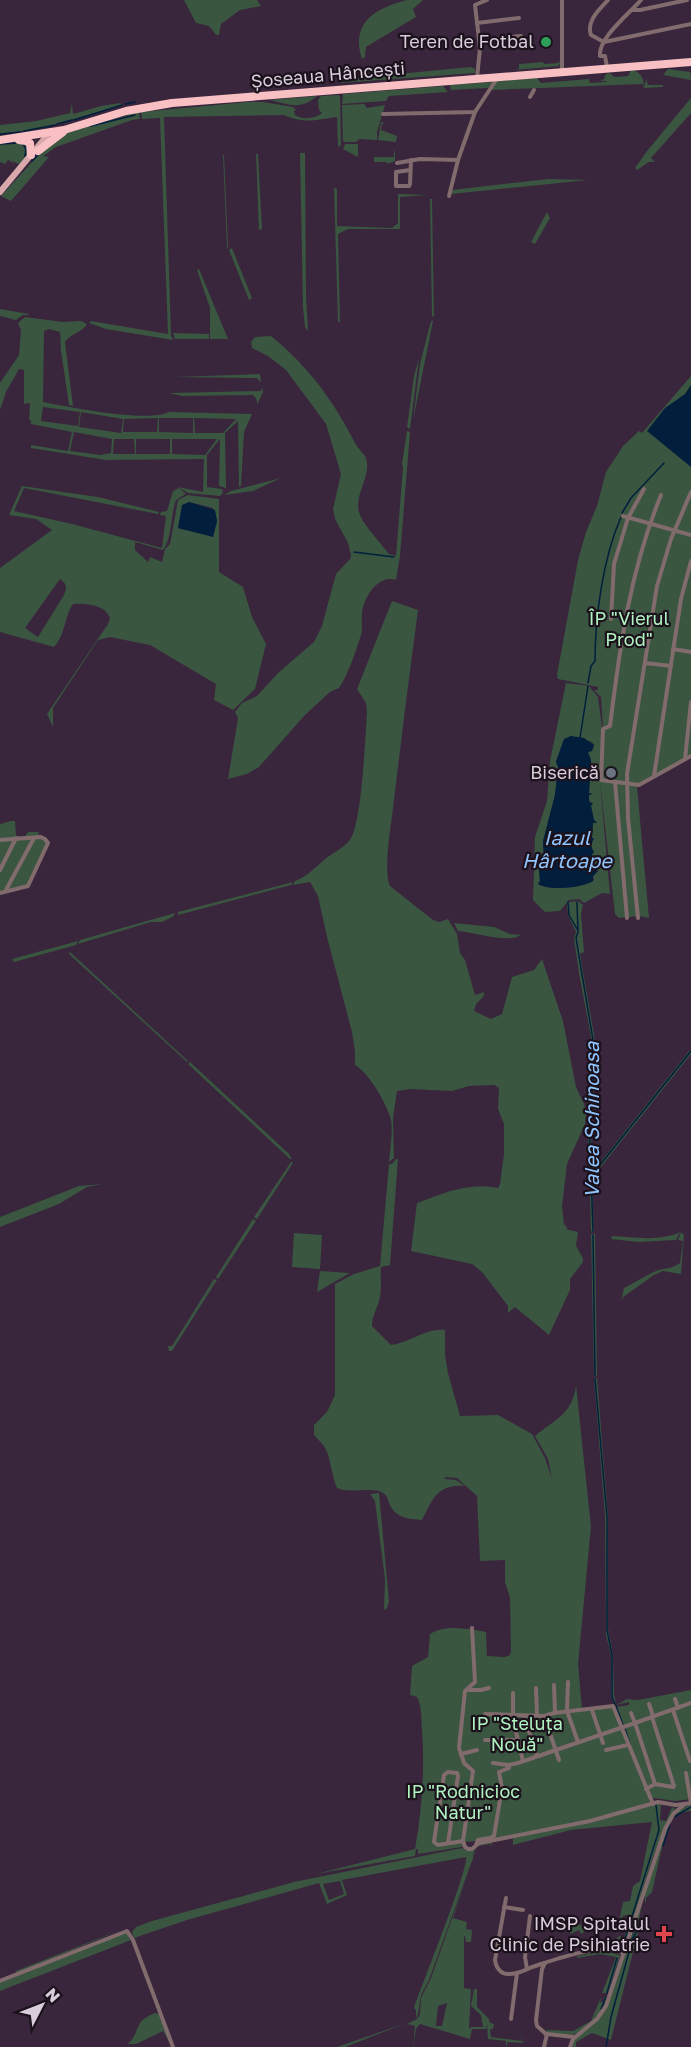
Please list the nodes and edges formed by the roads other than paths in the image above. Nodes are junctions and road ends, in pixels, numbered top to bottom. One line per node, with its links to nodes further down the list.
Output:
1 (487, 0): 8 (street)
2 (562, 0): 15 (street)
3 (608, 0): 12 (street)
4 (640, 0): 6 (street)
5 (687, 0): 6 (street)
6 (633, 10): 12 (street)
7 (519, 18): 8 (street)
8 (477, 22): 11 (street)
9 (691, 24): 12 (street)
10 (521, 36): 11 (street)
11 (480, 40): 17 (street)
12 (604, 42): 14 (street)
13 (689, 60): 14 (highway, Șoseaua Hâncești)
14 (607, 67): 15 (highway, Șoseaua Hâncești)
15 (562, 71): 16 (highway, Șoseaua Hâncești)
16 (499, 76): 17 (highway, Șoseaua Hâncești); 20 (street)
17 (477, 78): 22 (highway, Șoseaua Hâncești)
18 (534, 90): 19 (street)
19 (530, 97)
20 (475, 112): 21 (street); 27 (street)
21 (383, 114)
22 (78, 123): 23 (highway); 25 (highway)
23 (48, 131): 24 (highway); 25 (main road)
24 (1, 139): 25 (highway)
25 (34, 153): 30 (main road)
26 (411, 160): 27 (street); 28 (street); 29 (street)
27 (458, 160): 31 (street)
28 (397, 163)
29 (410, 170): 29 (street)
30 (0, 192)
31 (449, 196)
32 (644, 489): 36 (street)
33 (691, 492): 38 (street)
34 (661, 495): 37 (street)
35 (622, 516): 36 (street)
36 (628, 518): 37 (street); 41 (street)
37 (649, 523): 38 (street); 50 (street)
38 (674, 531): 39 (street); 44 (street)
39 (691, 535)
40 (691, 561): 42 (street)
41 (611, 619)
42 (673, 649): 43 (street); 45 (street)
43 (691, 652)
44 (645, 663): 45 (street); 51 (street)
45 (671, 666): 49 (street)
46 (691, 702): 48 (street)
47 (691, 756): 48 (street)
48 (684, 759): 49 (street)
49 (654, 777): 51 (street)
50 (615, 782): 51 (street); 58 (street)
51 (627, 784): 59 (street)
52 (34, 837): 53 (street); 56 (street); 56 (street)
53 (16, 838): 54 (street); 55 (street)
54 (0, 840)
55 (0, 870)
56 (6, 890): 57 (street)
57 (0, 893)
58 (627, 918)
59 (638, 918)
60 (472, 1628): 65 (street)
61 (568, 1683): 73 (street)
62 (554, 1685): 74 (street)
63 (489, 1688): 65 (street)
64 (536, 1688): 79 (street)
65 (467, 1690): 93 (street)
66 (513, 1693): 77 (street)
67 (675, 1699): 70 (street)
68 (691, 1703): 70 (street)
69 (649, 1704): 81 (street)
70 (678, 1708): 72 (street)
71 (592, 1710): 73 (street); 83 (street); 84 (street)
72 (673, 1710): 81 (street); 97 (street)
73 (567, 1711): 74 (street); 87 (street)
74 (555, 1713): 80 (street)
75 (632, 1713): 82 (street)
76 (484, 1714): 77 (street)
77 (514, 1716): 78 (street); 86 (street)
78 (524, 1716): 79 (street); 94 (street)
79 (537, 1716): 80 (street)
80 (544, 1716): 91 (street)
81 (653, 1716): 82 (street); 101 (street)
82 (634, 1723): 83 (street); 101 (street)
83 (621, 1727): 84 (street); 89 (street)
84 (600, 1735): 87 (street); 88 (street)
85 (484, 1740): 86 (street)
86 (518, 1740): 96 (street)
87 (578, 1742): 91 (street)
88 (603, 1743)
89 (628, 1745): 92 (street); 102 (street)
90 (477, 1750): 93 (street)
91 (555, 1750): 94 (street); 95 (street)
92 (606, 1750)
93 (461, 1754): 106 (street)
94 (537, 1756): 96 (street)
95 (560, 1760)
96 (523, 1761): 99 (street)
97 (690, 1761)
98 (493, 1763): 99 (street)
99 (508, 1765): 108 (street)
100 (686, 1773): 104 (street)
101 (655, 1784): 102 (street)
102 (646, 1789): 103 (street)
103 (652, 1803): 105 (street); 108 (street)
104 (691, 1803): 105 (street)
105 (684, 1805): 113 (street)
106 (463, 1841): 107 (street); 108 (street)
107 (448, 1844): 107 (street)
108 (478, 1844)
109 (506, 1898): 110 (street)
110 (504, 1907): 111 (street); 116 (street)
111 (523, 1910)
112 (530, 1916): 115 (street)
113 (624, 1953): 114 (street); 120 (street)
114 (545, 1963): 115 (street); 119 (street)
115 (527, 1969): 116 (street)
116 (517, 1973): 118 (street)
117 (0, 1981): 121 (street)
118 (511, 2019)
119 (546, 2034): 120 (street); 122 (street)
120 (574, 2038): 123 (street)
121 (173, 2047)
122 (544, 2047)
123 (570, 2047)

